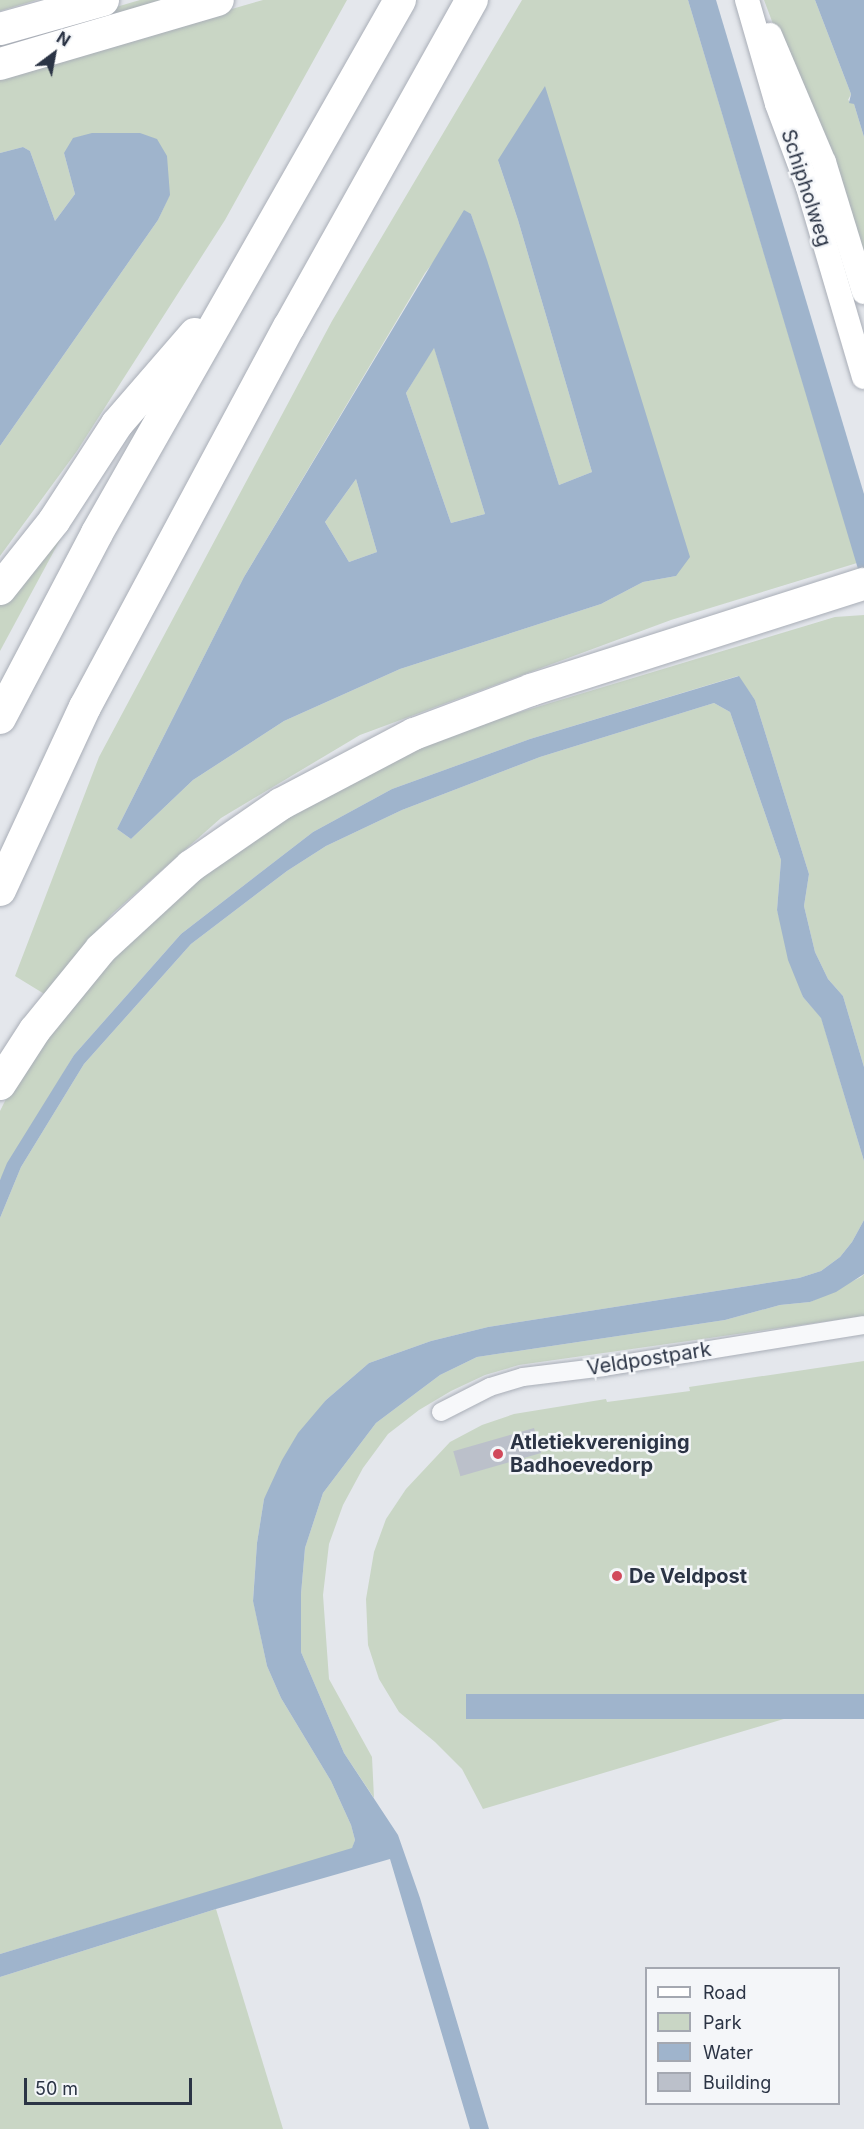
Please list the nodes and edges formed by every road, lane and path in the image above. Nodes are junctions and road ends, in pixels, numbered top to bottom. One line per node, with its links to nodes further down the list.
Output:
1 (103, 0): 7 (highway)
2 (218, 0): 8 (highway)
3 (400, 0): 9 (highway)
4 (472, 0): 15 (highway)
5 (747, 0): 11 (main road, Schipholweg)
6 (755, 0): 10 (main road, Schipholweg)
7 (0, 29)
8 (0, 64)
9 (242, 279): 13 (highway); 14 (highway)
10 (864, 292)
11 (864, 377)
12 (857, 586): 16 (highway)
13 (0, 589)
14 (0, 718)
15 (0, 890)
16 (0, 1084)
17 (864, 1325): 18 (street, Veldpostpark)
18 (441, 1412)

